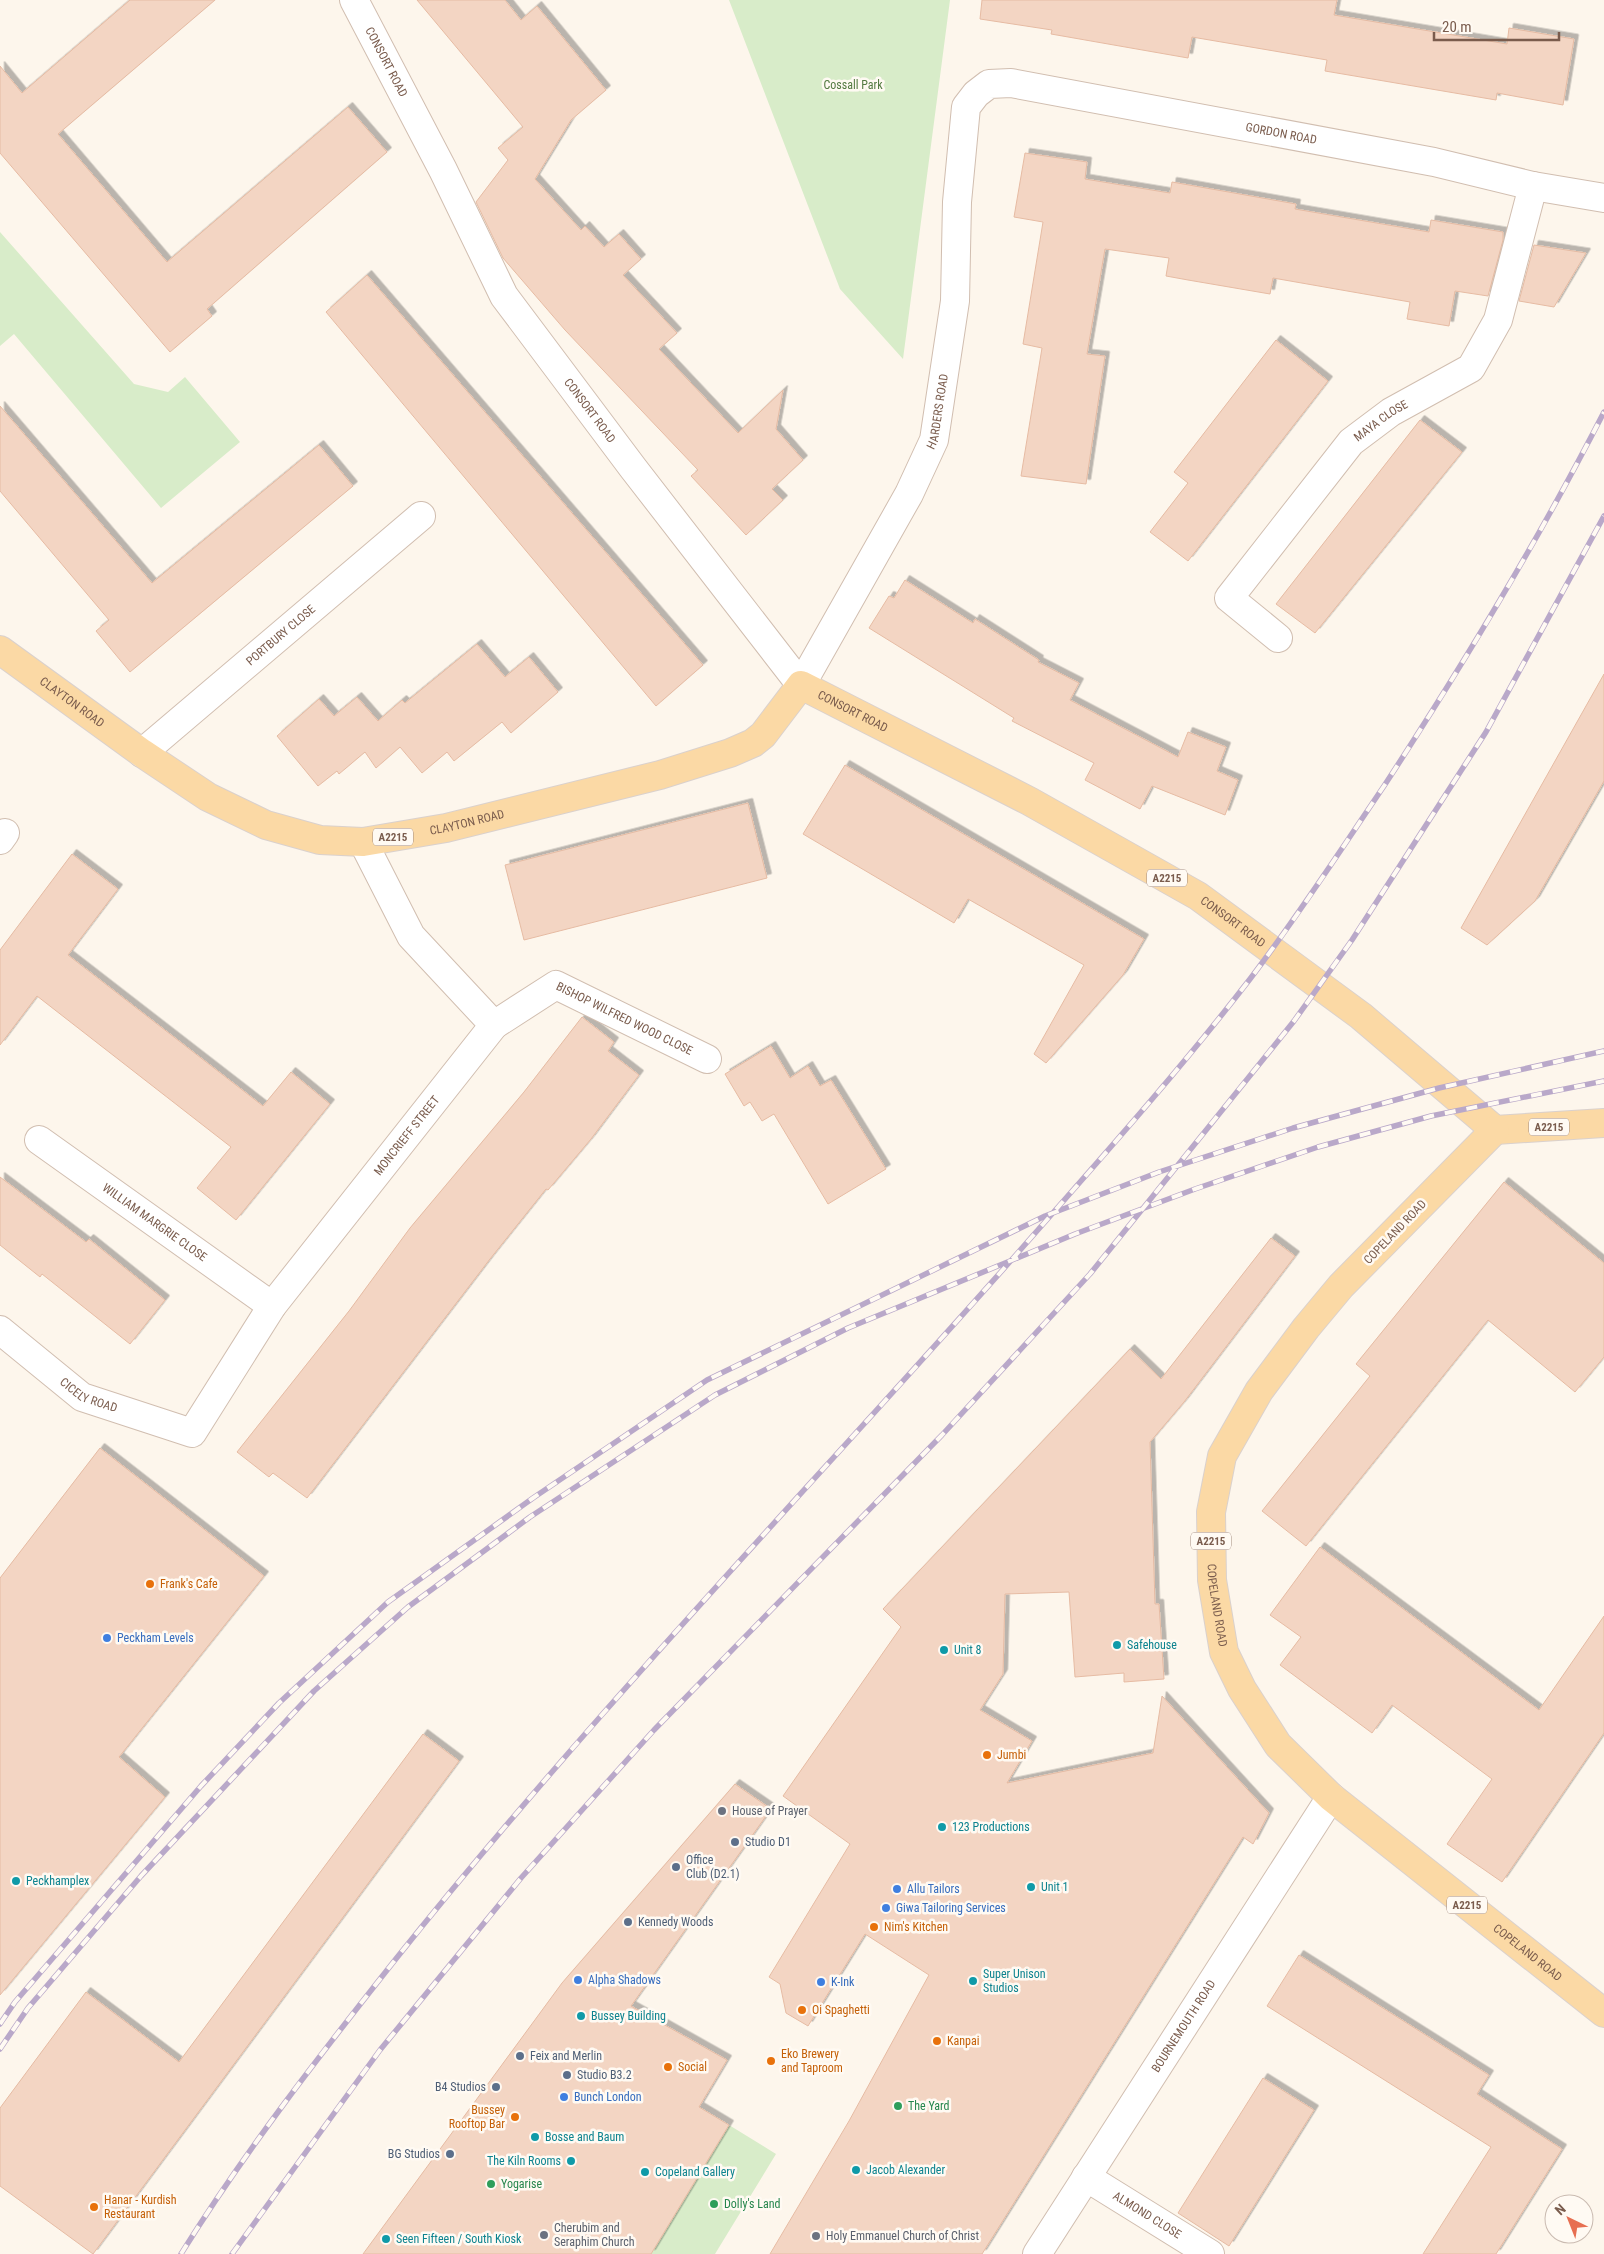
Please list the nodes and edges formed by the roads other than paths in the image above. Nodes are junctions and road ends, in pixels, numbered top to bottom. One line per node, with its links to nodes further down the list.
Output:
1 (354, 0): 8 (street, CONSORT ROAD)
2 (966, 107): 3 (street, GORDON ROAD); 8 (street, HARDERS ROAD)
3 (1534, 186): 4 (street, GORDON ROAD); 6 (street, MAYA CLOSE)
4 (1604, 198)
5 (421, 516): 9 (street, PORTBURY CLOSE)
6 (1278, 638)
7 (0, 650): 9 (main road, CLAYTON ROAD / A2215)
8 (801, 685): 10 (main road, CLAYTON ROAD / A2215); 14 (main road, CONSORT ROAD / A2215)
9 (142, 753): 10 (main road, CLAYTON ROAD / A2215)
10 (363, 842): 11 (street)
11 (494, 1025): 12 (street, BISHOP WILFRED WOOD CLOSE); 16 (street, MONCRIEFF STREET)
12 (707, 1059)
13 (1604, 1123): 14 (main road, A2215)
14 (1494, 1130): 19 (main road, COPELAND ROAD / A2215)
15 (39, 1140): 16 (street, WILLIAM MARGRIE CLOSE)
16 (272, 1306): 18 (street, MONCRIEFF STREET)
17 (0, 1330): 18 (street, CICELY ROAD)
18 (192, 1433)
19 (1330, 1797): 20 (main road, COPELAND ROAD / A2215); 21 (street, BOURNEMOUTH ROAD)
20 (1604, 2013)
21 (1086, 2177): 22 (street, BOURNEMOUTH ROAD); 23 (street, ALMOND CLOSE)
22 (1037, 2254)
23 (1210, 2254)

